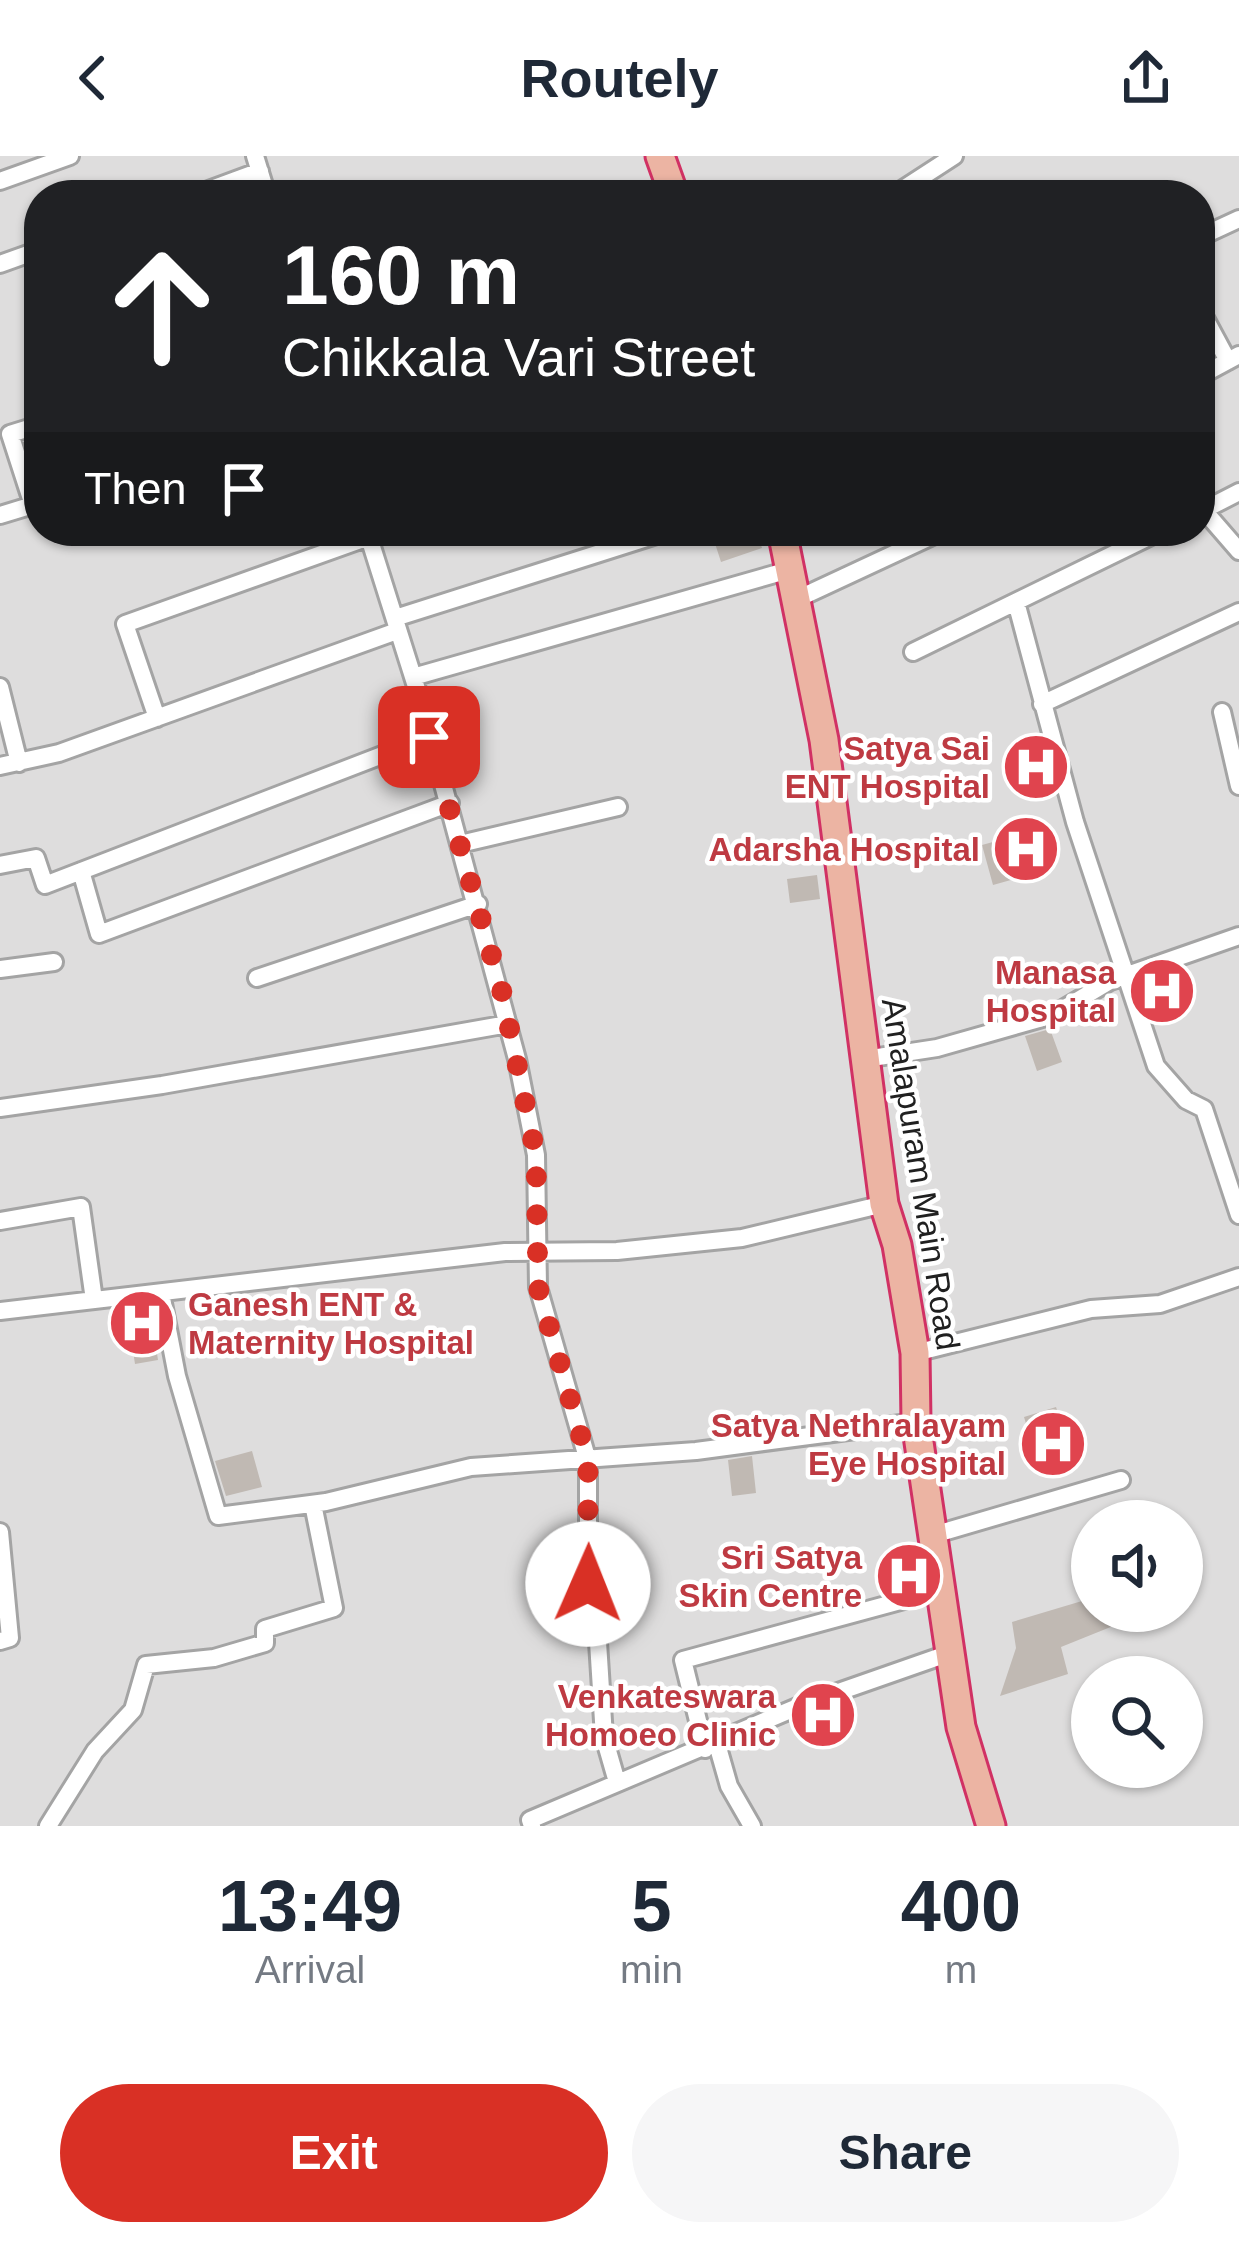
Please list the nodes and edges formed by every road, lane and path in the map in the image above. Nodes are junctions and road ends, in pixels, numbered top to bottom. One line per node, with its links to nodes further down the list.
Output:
1 (70, 156): 6 (street)
2 (955, 156): 5 (street)
3 (258, 163): 4 (street)
4 (224, 180)
5 (917, 180)
6 (0, 181)
7 (1215, 331): 8 (street)
8 (1233, 358)
9 (24, 429): 10 (street)
10 (24, 472)
11 (1215, 524): 18 (street)
12 (336, 546): 29 (street)
13 (372, 546): 23 (street)
14 (625, 546): 23 (street)
15 (785, 546): 19 (highway, Amalapuram Main Road)
16 (910, 546): 20 (street)
17 (1130, 546): 21 (street)
18 (1239, 551)
19 (789, 570): 20 (highway, Amalapuram Main Road); 25 (street)
20 (797, 598): 45 (highway, Amalapuram Main Road)
21 (1016, 602): 24 (street); 27 (street)
22 (1239, 612): 27 (street)
23 (396, 625): 25 (street); 29 (street)
24 (913, 652)
25 (413, 677): 30 (street)
26 (0, 687): 31 (street)
27 (1042, 704): 42 (street)
28 (1222, 712): 32 (street)
29 (157, 718): 31 (street)
30 (429, 737): 33 (street); 37 (street)
31 (9, 765)
32 (1239, 786)
33 (450, 803): 35 (street); 37 (street)
34 (618, 807): 35 (street)
35 (460, 844): 38 (street)
36 (0, 865): 37 (street)
37 (81, 872)
38 (478, 904): 43 (street); 44 (street)
39 (1239, 936): 42 (street)
40 (54, 962): 41 (street)
41 (0, 970)
42 (1127, 977): 45 (street); 48 (street)
43 (256, 978)
44 (508, 1024): 46 (street); 50 (street)
45 (865, 1059): 47 (highway, Amalapuram Main Road)
46 (0, 1108)
47 (884, 1204): 50 (street); 55 (highway, Amalapuram Main Road)
48 (1239, 1215)
49 (0, 1221): 53 (street)
50 (537, 1253): 52 (street); 57 (street)
51 (1239, 1277): 55 (street)
52 (161, 1293): 53 (street); 59 (street)
53 (94, 1300): 54 (street)
54 (0, 1311)
55 (915, 1353): 56 (highway, Amalapuram Main Road)
56 (916, 1422): 57 (street); 60 (highway, Amalapuram Main Road)
57 (588, 1461): 59 (street); 66 (street)
58 (1120, 1480): 60 (street)
59 (313, 1504): 67 (street)
60 (933, 1535): 62 (highway, Amalapuram Main Road)
61 (1, 1544): 63 (street)
62 (941, 1590): 64 (highway, Amalapuram Main Road); 65 (street)
63 (0, 1641)
64 (950, 1653): 65 (street); 70 (highway, Amalapuram Main Road)
65 (711, 1747): 66 (street); 69 (street)
66 (617, 1782): 68 (street)
67 (48, 1826)
68 (532, 1826)
69 (752, 1826)
70 (991, 1826)

